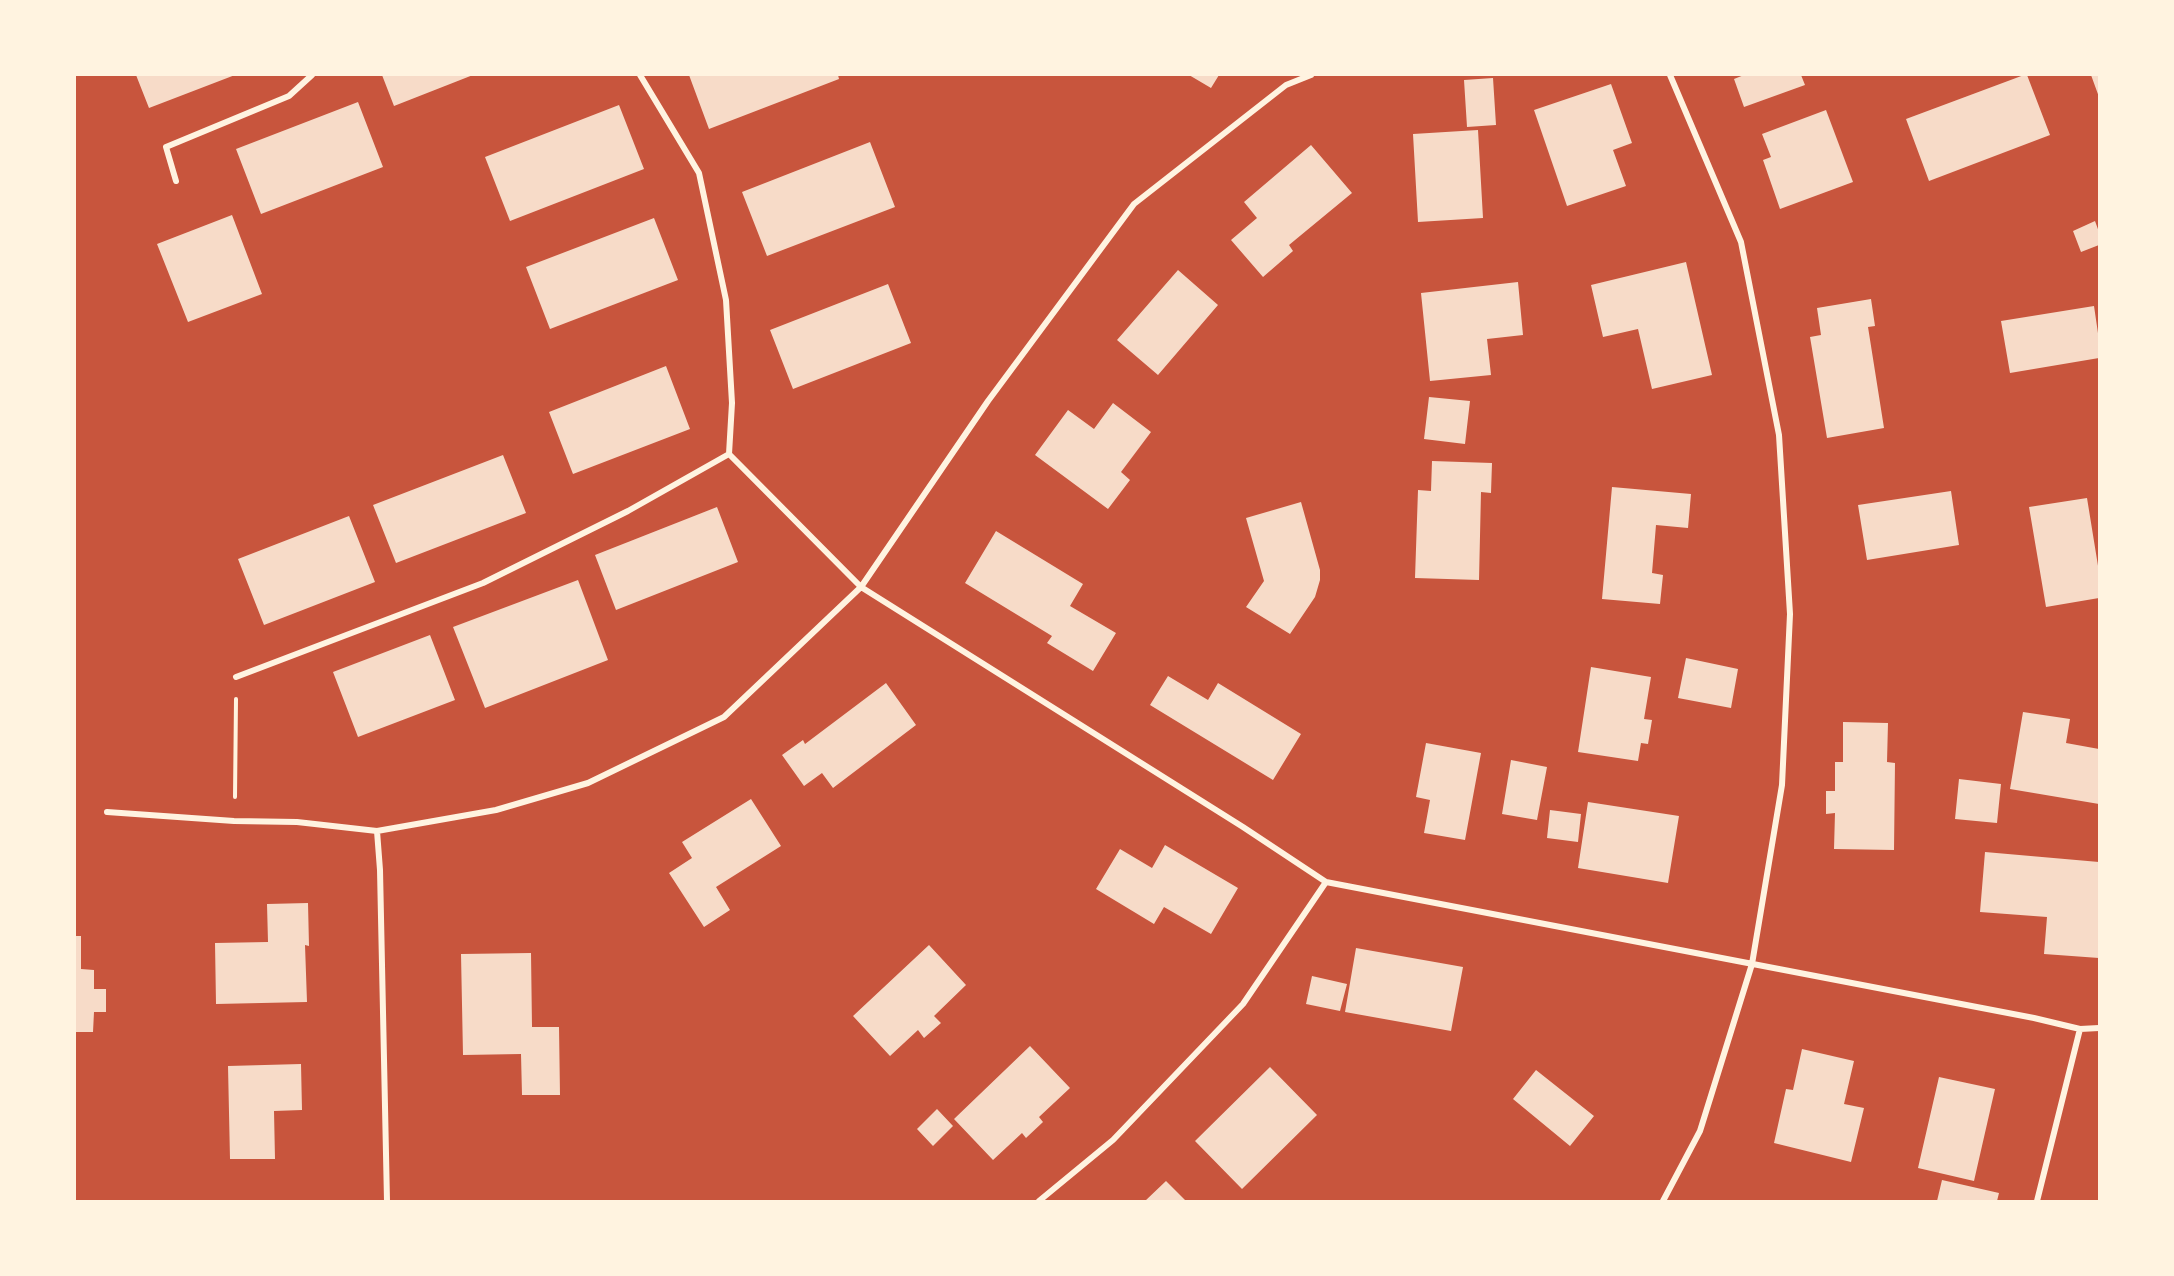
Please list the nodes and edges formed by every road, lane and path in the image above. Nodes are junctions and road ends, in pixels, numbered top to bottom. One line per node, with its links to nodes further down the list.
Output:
1 (312, 75): 5 (street)
2 (640, 75): 6 (street)
3 (1311, 75): 7 (street)
4 (1670, 75): 13 (street)
5 (176, 181)
6 (729, 454): 7 (street); 8 (street)
7 (861, 587): 11 (street); 12 (street)
8 (236, 676): 10 (path)
9 (107, 812): 10 (street)
10 (234, 821): 11 (street)
11 (377, 831): 16 (street)
12 (1326, 882): 13 (street); 17 (street)
13 (1752, 964): 15 (street); 18 (street)
14 (2099, 1028): 15 (street)
15 (2080, 1029): 19 (street)
16 (387, 1201)
17 (1039, 1201)
18 (1664, 1201)
19 (2037, 1201)

